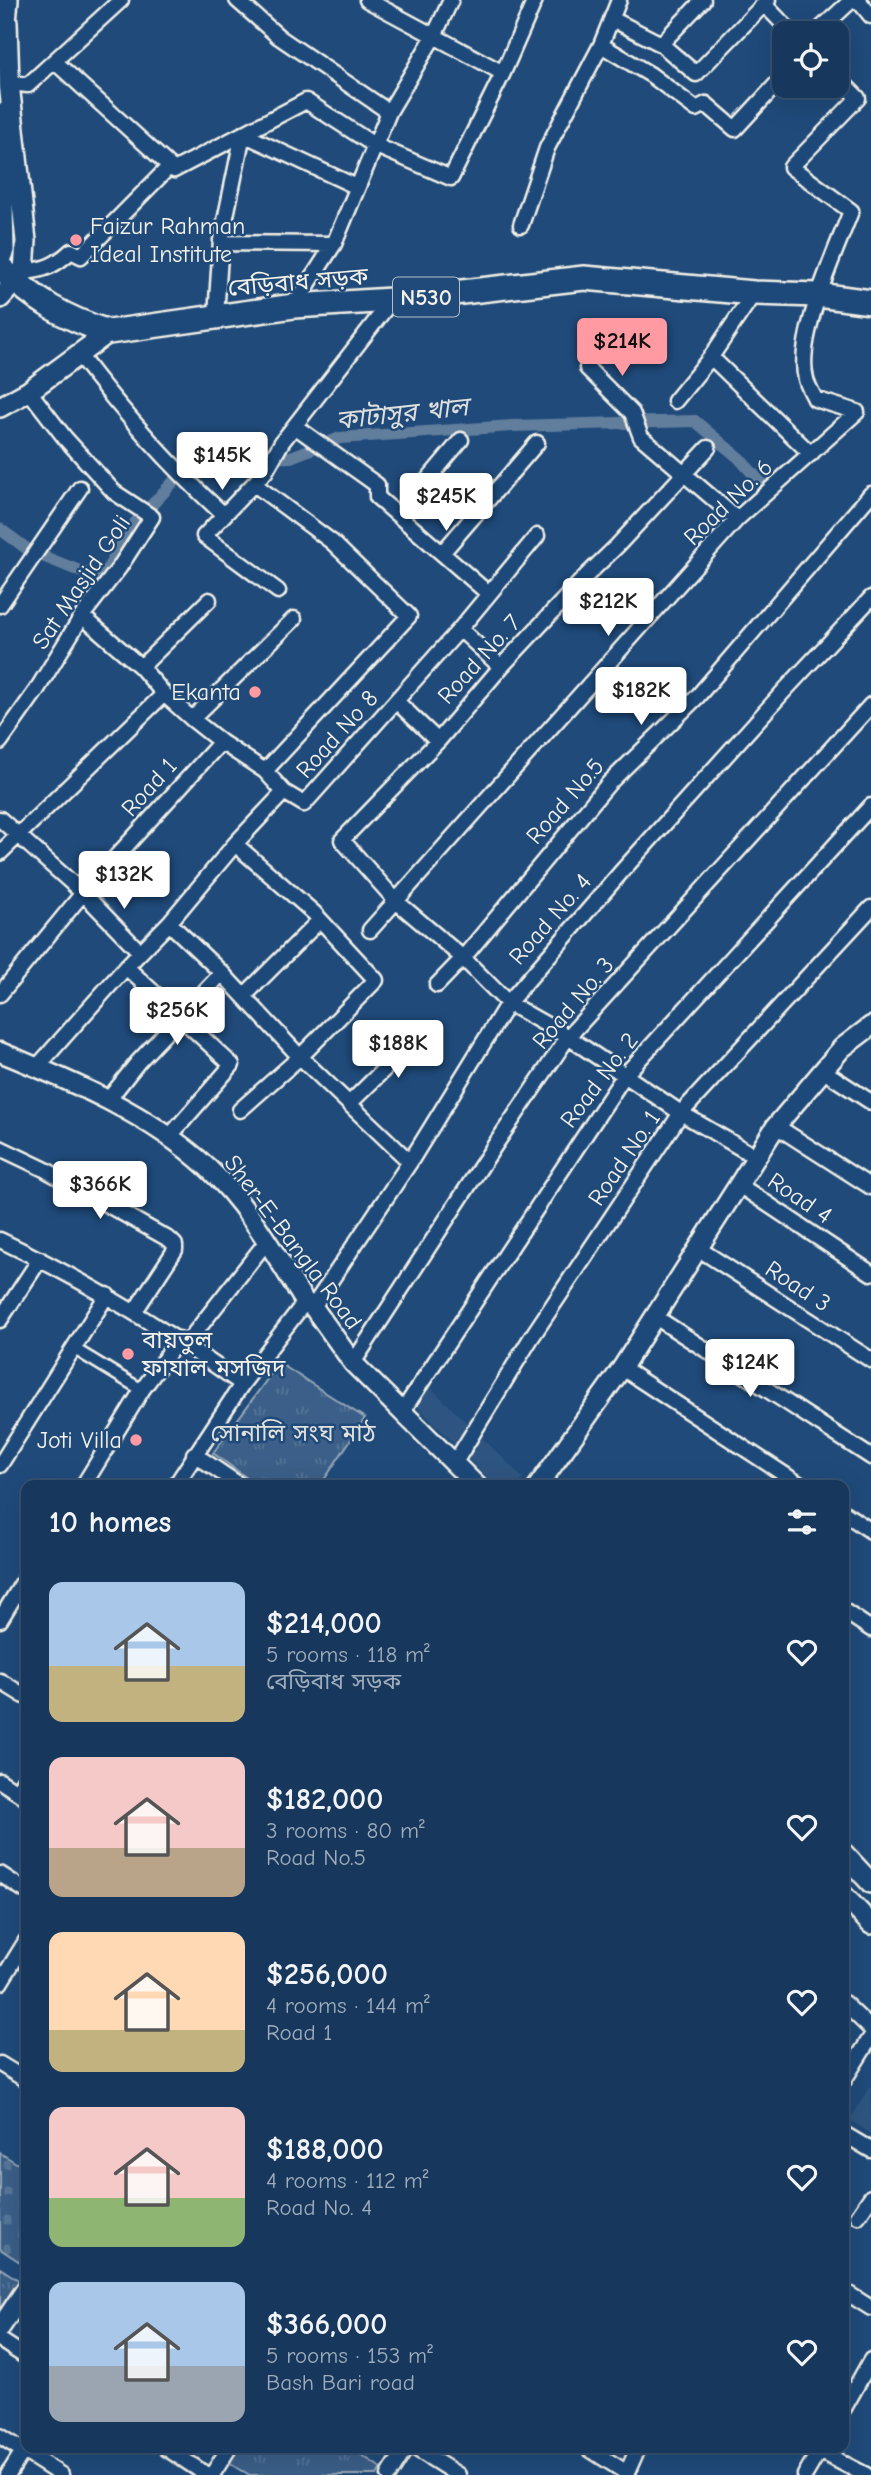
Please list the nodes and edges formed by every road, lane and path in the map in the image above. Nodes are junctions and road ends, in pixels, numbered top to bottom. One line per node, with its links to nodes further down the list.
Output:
1 (8, 0): 16 (main road)
2 (121, 0): 20 (street)
3 (237, 0): 25 (street)
4 (368, 0): 17 (street)
5 (451, 0): 17 (street)
6 (535, 0): 21 (street)
7 (619, 0): 13 (street)
8 (703, 0): 18 (street)
9 (852, 0): 15 (street)
10 (859, 0): 12 (street)
11 (766, 2): 14 (street); 18 (street)
12 (871, 16)
13 (612, 19): 18 (street); 19 (street)
14 (782, 21)
15 (829, 21)
16 (7, 22): 22 (main road); 33 (main road)
17 (435, 36): 21 (street); 25 (street)
18 (661, 44)
19 (601, 45): 23 (street); 30 (street)
20 (54, 61): 22 (street); 28 (street)
21 (503, 74): 27 (street)
22 (9, 83): 34 (main road)
23 (772, 89)
24 (849, 89): 36 (street)
25 (389, 112): 27 (street)
26 (243, 134): 27 (street); 28 (street); 29 (street); 31 (street)
27 (374, 145): 29 (street)
28 (170, 166): 34 (street)
29 (357, 187): 32 (street)
30 (521, 225)
31 (221, 243): 32 (street); 40 (street)
32 (334, 244): 39 (street)
33 (0, 260)
34 (10, 280): 41 (highway, বেড়িবাধ সড়ক / N530)
35 (754, 293): 36 (highway, বেড়িবাধ সড়ক / N530); 37 (highway, বেড়িবাধ সড়ক / N530); 43 (street)
36 (818, 295): 38 (highway, বেড়িবাধ সড়ক / N530); 52 (street, Road No. 6)
37 (392, 300): 39 (highway, বেড়িবাধ সড়ক / N530); 48 (street)
38 (871, 302)
39 (294, 306): 40 (highway, বেড়িবাধ সড়ক / N530)
40 (216, 316): 41 (highway, বেড়িবাধ সড়ক / N530)
41 (109, 332): 42 (main road)
42 (79, 355): 45 (main road); 57 (street)
43 (711, 357): 46 (street); 52 (street)
44 (587, 368): 53 (street)
45 (29, 391): 47 (main road); 67 (street, Sat Masjid Goli)
46 (675, 401)
47 (0, 407)
48 (296, 427): 54 (street); 58 (street)
49 (461, 440): 58 (street)
50 (537, 443): 61 (street)
51 (708, 448): 53 (street, Road No. 7)
52 (811, 454): 59 (street, Road No. 6)
53 (684, 475): 59 (street); 71 (street, Road No. 7)
54 (254, 484): 57 (street); 79 (street)
55 (80, 488): 66 (street)
56 (871, 494): 93 (street, Road No.5)
57 (224, 515): 62 (street)
58 (398, 515): 61 (street)
59 (737, 519): 87 (street, Road No. 6)
60 (537, 536): 63 (street, Road No 8)
61 (442, 553): 63 (street)
62 (278, 591)
63 (489, 594): 69 (street, Road No 8)
64 (871, 598): 99 (street, Road No. 4)
65 (209, 600): 70 (street)
66 (0, 605)
67 (82, 616): 70 (street, Road No 8); 77 (street, Sat Masjid Goli)
68 (294, 619): 75 (street)
69 (460, 629): 71 (street); 73 (street, Road No 8)
70 (141, 667): 72 (street, Road No 8)
71 (501, 667): 76 (street, Road No. 7)
72 (164, 694): 75 (street, Road No 8); 83 (street)
73 (397, 702): 76 (street); 80 (street, Road No 8)
74 (871, 706): 103 (street, Road No. 3)
75 (192, 719): 78 (street, Road No 8)
76 (438, 741): 87 (street, Road No. 7)
77 (0, 742)
78 (221, 742): 79 (street, Road No 8); 86 (street, Road 1)
79 (265, 771): 80 (street, Road No 8)
80 (284, 792): 84 (street)
81 (871, 806): 108 (street, Road No. 2)
82 (0, 819): 83 (street)
83 (20, 836): 85 (street); 86 (street)
84 (235, 844): 89 (street); 90 (street)
85 (0, 853)
86 (83, 893): 92 (street); 97 (street, Road 1)
87 (397, 902): 91 (street, Road No. 6); 93 (street)
88 (871, 908): 113 (street, Road No. 1)
89 (320, 920): 98 (street); 105 (street)
90 (169, 923): 92 (street); 95 (street)
91 (370, 930)
92 (140, 953): 94 (street)
93 (463, 958): 96 (street, Road No.5); 99 (street)
94 (126, 967): 100 (street); 106 (street)
95 (222, 973): 98 (street); 100 (street)
96 (437, 985)
97 (0, 994)
98 (244, 996): 105 (street)
99 (508, 1003): 103 (street); 118 (street, Road No. 4)
100 (181, 1019): 109 (street); 115 (street)
101 (871, 1026): 107 (street)
102 (423, 1031): 111 (street)
103 (568, 1037): 108 (street); 134 (street, Road No. 3)
104 (0, 1052): 106 (street, Sher-E-Bangla Road)
105 (300, 1057): 111 (street); 112 (street)
106 (37, 1067): 109 (street, Sher-E-Bangla Road)
107 (822, 1070): 110 (street); 114 (street)
108 (624, 1076): 113 (street); 138 (street, Road No. 2)
109 (108, 1100): 115 (street, Sher-E-Bangla Road)
110 (871, 1102)
111 (349, 1104): 118 (street)
112 (240, 1110)
113 (681, 1114): 117 (street); 142 (street, Road No. 1)
114 (776, 1126): 117 (street); 120 (street)
115 (169, 1137): 122 (street, Sher-E-Bangla Road)
116 (0, 1148): 128 (street)
117 (756, 1157): 119 (street)
118 (410, 1162): 127 (street, Road No. 4)
119 (739, 1185): 123 (street); 125 (street, Road 4)
120 (871, 1187)
121 (0, 1240): 124 (street)
122 (267, 1241): 127 (street, Sher-E-Bangla Road); 131 (street)
123 (699, 1249): 129 (street); 133 (street, Road 3)
124 (40, 1259): 126 (street); 130 (street)
125 (871, 1273)
126 (107, 1295): 128 (street); 132 (street)
127 (309, 1304): 134 (street, Sher-E-Bangla Road); 136 (street, Road No. 4)
128 (135, 1311): 131 (street)
129 (655, 1314): 135 (street); 141 (street)
130 (0, 1320)
131 (182, 1342): 136 (street); 137 (street)
132 (73, 1348): 137 (street); 143 (street)
133 (871, 1360)
134 (353, 1363): 138 (street, Sher-E-Bangla Road)
135 (622, 1368): 140 (street); 150 (street)
136 (242, 1384): 139 (street, Road No. 4)
137 (142, 1390): 144 (street)
138 (402, 1412): 142 (street, Sher-E-Bangla Road)
139 (194, 1454): 145 (street, Road No. 4); 146 (street)
140 (560, 1455): 148 (street); 149 (street)
141 (871, 1457)
142 (454, 1464): 147 (street, Sher-E-Bangla Road)
143 (0, 1465)
144 (87, 1480)
145 (179, 1480)
146 (233, 1480)
147 (471, 1480)
148 (542, 1480)
149 (548, 1480)
150 (793, 1480)
151 (849, 1516): 152 (street)
152 (871, 1531)
153 (21, 1585): 155 (street)
154 (849, 1614): 156 (street)
155 (0, 1620)
156 (871, 1629)
157 (0, 1681): 158 (street)
158 (21, 1694)
159 (0, 1781): 160 (street)
160 (21, 1794)
161 (849, 1859): 163 (main road)
162 (0, 1874): 164 (street)
163 (871, 1883)
164 (21, 1888)
165 (849, 1901): 166 (main road)
166 (871, 1924)
167 (21, 1949): 168 (street)
168 (0, 1983)
169 (849, 2008): 170 (street)
170 (871, 2029)
171 (871, 2037): 173 (street)
172 (0, 2064): 174 (street)
173 (849, 2072)
174 (21, 2077)
175 (849, 2137): 176 (street)
176 (871, 2150)
177 (871, 2197): 178 (street)
178 (858, 2217)
179 (849, 2294): 181 (street)
180 (21, 2296): 182 (street)
181 (871, 2308)
182 (0, 2328)
183 (0, 2340): 184 (street)
184 (21, 2354)
185 (871, 2360): 186 (street)
186 (849, 2399)
187 (0, 2436): 188 (street)
188 (21, 2450)
189 (22, 2453): 201 (street)
190 (26, 2453): 202 (street)
191 (173, 2453): 199 (street)
192 (224, 2453): 199 (street)
193 (403, 2453): 203 (street)
194 (423, 2453): 204 (street)
195 (596, 2453): 200 (street)
196 (636, 2453): 200 (street)
197 (818, 2453): 205 (street)
198 (827, 2453): 206 (street)
199 (204, 2474)
200 (627, 2474)
201 (8, 2475)
202 (61, 2475)
203 (389, 2475)
204 (458, 2475)
205 (805, 2475)
206 (866, 2475)

